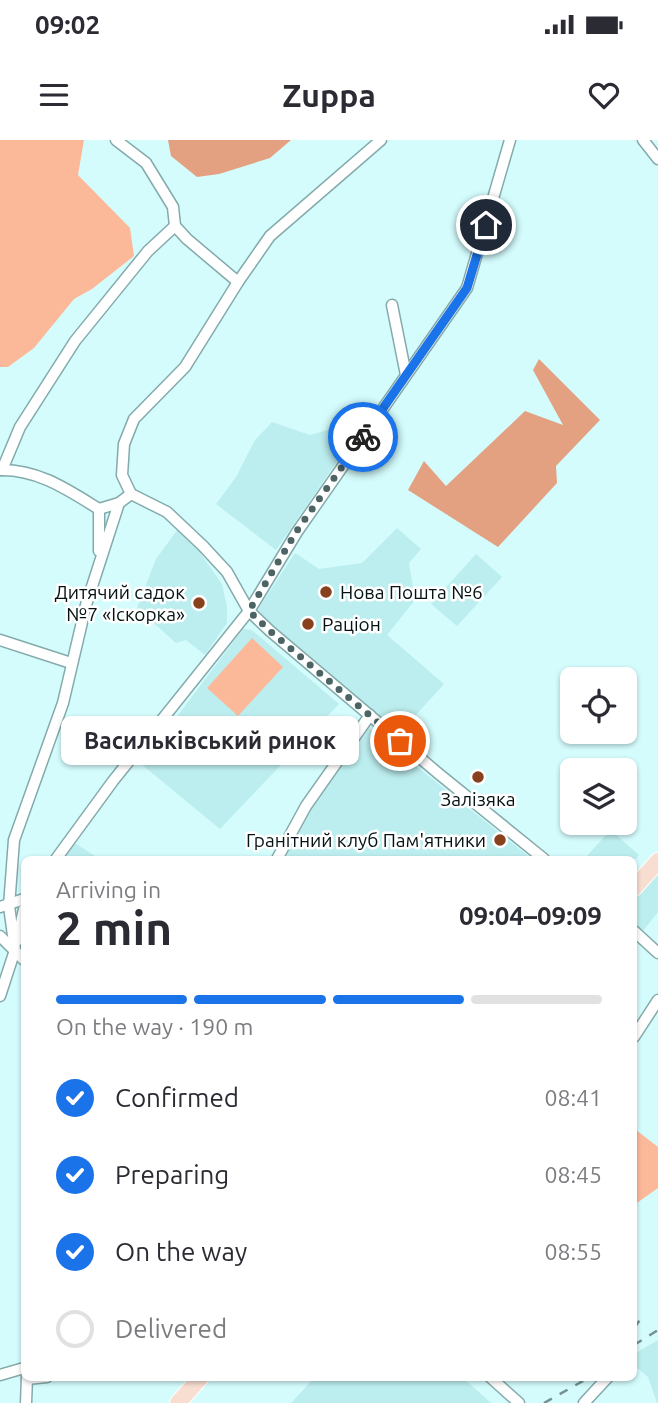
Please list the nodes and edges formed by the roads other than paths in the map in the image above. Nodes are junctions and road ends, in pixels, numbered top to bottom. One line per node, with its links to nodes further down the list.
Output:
1 (116, 140): 6 (street)
2 (381, 140): 7 (street)
3 (510, 140): 9 (street)
4 (643, 140): 5 (street)
5 (658, 159)
6 (175, 226): 7 (street); 10 (street)
7 (238, 282): 11 (street)
8 (392, 305): 9 (street)
9 (406, 375): 15 (street)
10 (1, 470): 13 (street)
11 (131, 494): 12 (street); 15 (street)
12 (120, 503): 13 (street); 14 (street)
13 (99, 509): 14 (street)
14 (99, 562): 17 (street)
15 (249, 611): 18 (street); 19 (street)
16 (0, 640): 17 (street)
17 (71, 663): 24 (street)
18 (370, 715): 20 (street); 21 (street)
19 (58, 856)
20 (279, 856)
21 (540, 856)
22 (658, 861): 23 (main road)
23 (637, 885)
24 (5, 906): 28 (street)
25 (21, 923): 28 (street)
26 (637, 934): 29 (street)
27 (0, 936): 28 (street)
28 (15, 950): 30 (street); 31 (street)
29 (658, 953)
30 (21, 957)
31 (0, 996)
32 (658, 1000): 33 (street)
33 (637, 1032)
34 (0, 1375): 35 (street)
35 (21, 1375)
36 (26, 1381): 40 (street)
37 (197, 1381): 41 (main road)
38 (494, 1381): 42 (street)
39 (604, 1381): 43 (street)
40 (26, 1403)
41 (178, 1403)
42 (519, 1403)
43 (584, 1403)

